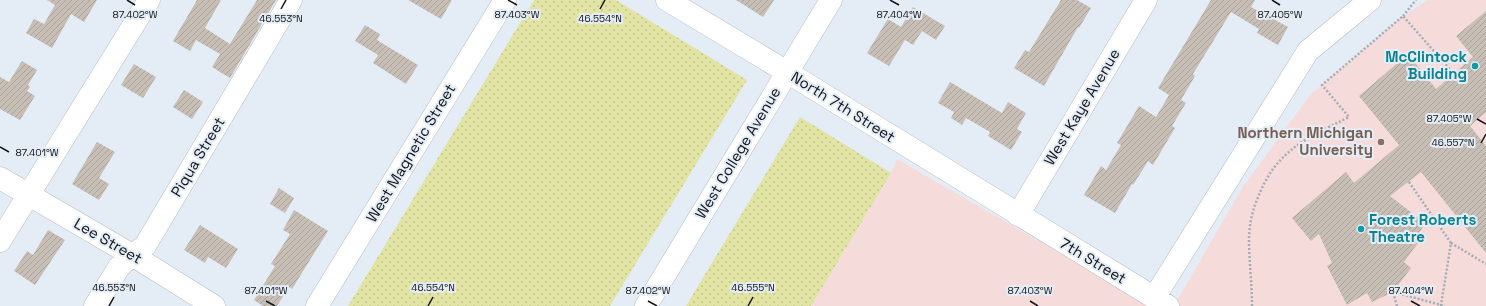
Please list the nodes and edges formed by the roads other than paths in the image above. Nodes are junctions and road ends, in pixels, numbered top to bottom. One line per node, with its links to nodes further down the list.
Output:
1 (149, 0): 10 (street)
2 (291, 0): 13 (street, Piqua Street)
3 (505, 0): 17 (street, West Magnetic Street)
4 (667, 0): 8 (street, North 7th Street)
5 (831, 0): 8 (street, West College Avenue)
6 (1146, 0): 11 (street, West Kaye Avenue)
7 (1370, 0): 14 (street)
8 (787, 72): 11 (street, North 7th Street); 18 (street, West College Avenue)
9 (0, 178): 10 (street, Lee Street)
10 (28, 195): 12 (street); 13 (street, Lee Street)
11 (1018, 215): 14 (street, 7th Street)
12 (0, 241)
13 (132, 255): 15 (street, Piqua Street); 16 (street, Lee Street)
14 (1161, 302)
15 (95, 306)
16 (214, 306)
17 (317, 306)
18 (646, 306)

